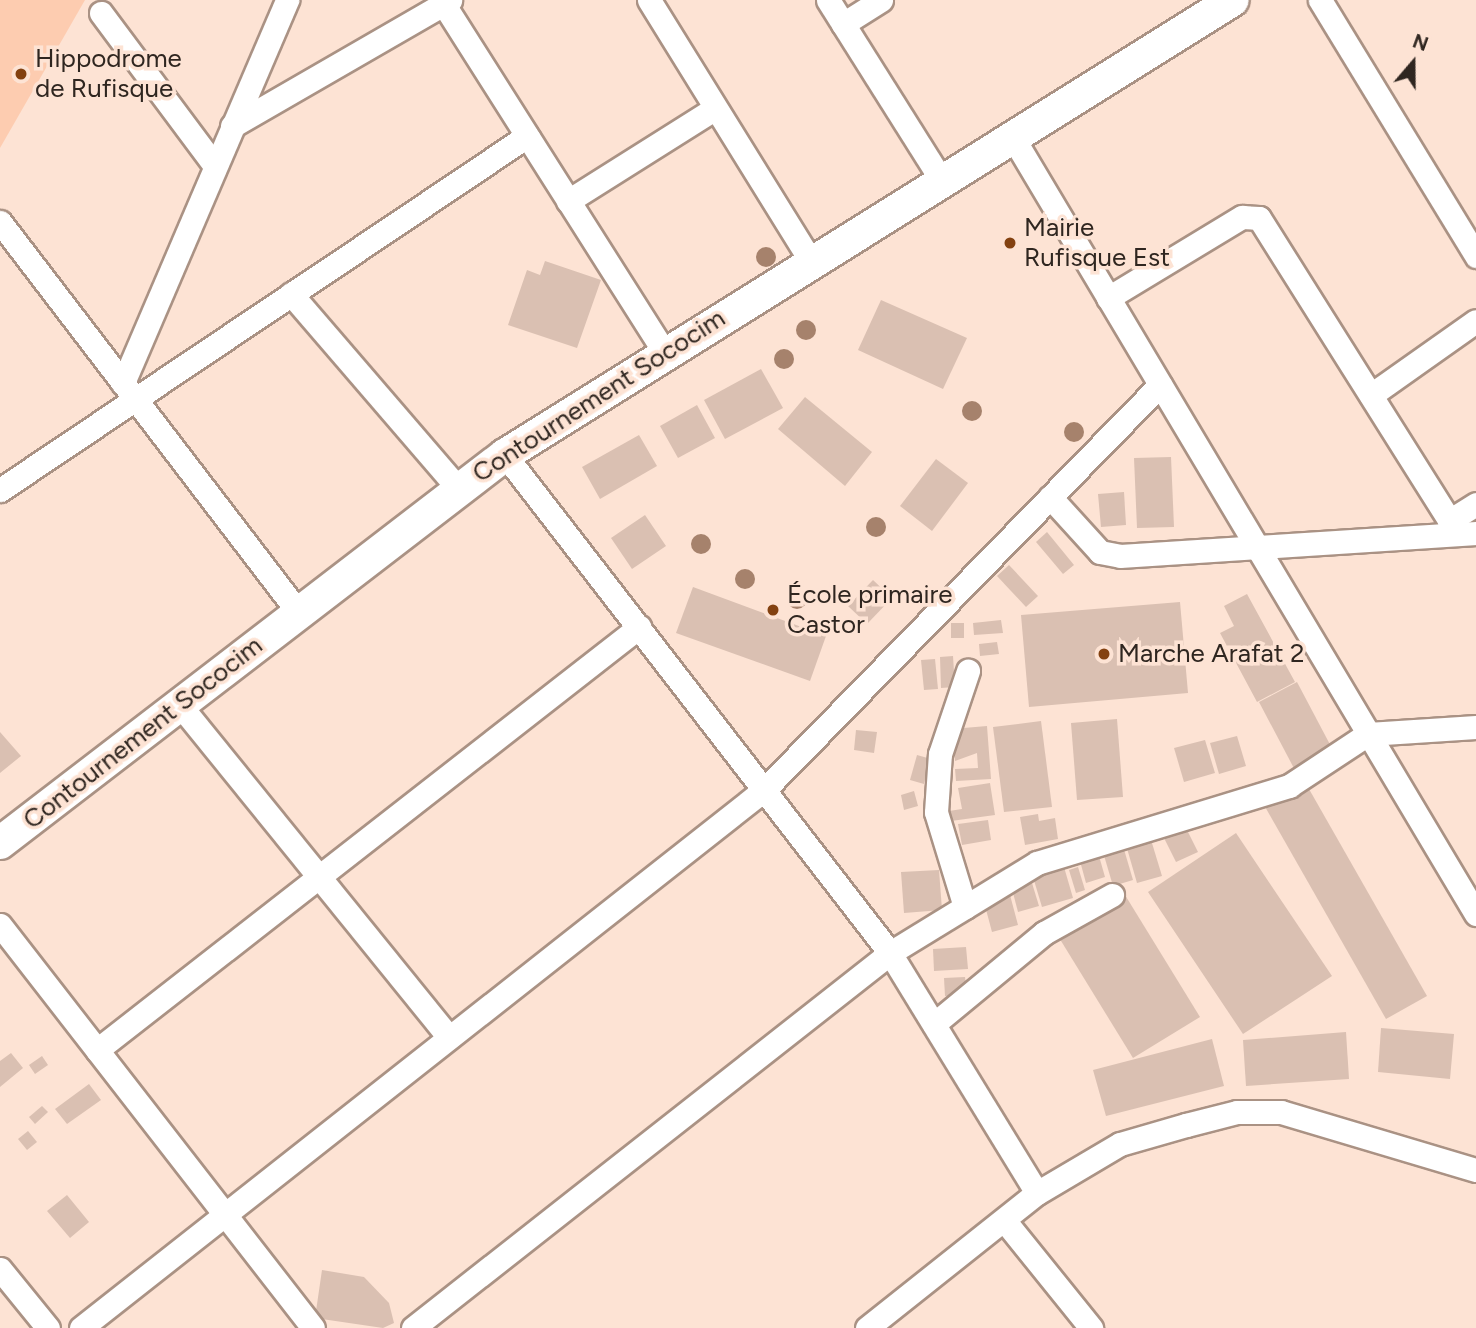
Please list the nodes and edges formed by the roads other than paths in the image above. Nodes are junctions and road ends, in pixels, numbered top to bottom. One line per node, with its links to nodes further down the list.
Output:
1 (287, 0): 11 (street)
2 (649, 0): 10 (street)
3 (828, 0): 9 (street)
4 (881, 0): 9 (street)
5 (1233, 0): 13 (street, Contournement Sococim)
6 (1320, 0): 18 (street)
7 (445, 1): 11 (street); 12 (street)
8 (101, 13): 14 (street)
9 (843, 24): 15 (street)
10 (715, 109): 16 (street); 19 (street)
11 (232, 125): 14 (street)
12 (527, 136): 16 (street); 20 (street)
13 (1012, 136): 15 (street, Contournement Sococim); 21 (street)
14 (215, 166): 25 (street)
15 (940, 178): 19 (street, Contournement Sococim)
16 (568, 201): 23 (street)
17 (0, 222): 25 (street)
18 (1476, 256)
19 (810, 260): 23 (street, Contournement Sococim)
20 (291, 294): 25 (street); 29 (street)
21 (1108, 298): 24 (street); 26 (street)
22 (1476, 321): 26 (street)
23 (664, 352): 27 (street, Contournement Sococim)
24 (1160, 385): 30 (street); 33 (street)
25 (129, 391): 28 (street); 34 (street)
26 (1371, 395): 32 (street)
27 (505, 455): 29 (street, Contournement Sococim); 35 (street)
28 (0, 489)
29 (459, 489): 34 (street, Contournement Sococim)
30 (1050, 498): 33 (street); 40 (street)
31 (1476, 504): 32 (street)
32 (1461, 530): 33 (street)
33 (1255, 544): 39 (street)
34 (299, 613): 37 (street, Contournement Sococim)
35 (639, 627): 40 (street); 42 (street)
36 (968, 671): 45 (street)
37 (179, 704): 41 (street, Contournement Sococim); 42 (street)
38 (1476, 727): 39 (street)
39 (1368, 734): 44 (street); 45 (street)
40 (765, 789): 47 (street); 49 (street)
41 (0, 844)
42 (319, 877): 49 (street); 50 (street)
43 (1112, 895): 48 (street)
44 (1472, 902)
45 (965, 907): 47 (street)
46 (0, 925): 50 (street)
47 (890, 953): 48 (street); 59 (street)
48 (933, 1024): 52 (street)
49 (449, 1038): 53 (street)
50 (97, 1050): 53 (street)
51 (1476, 1170): 52 (street)
52 (1037, 1193): 54 (street)
53 (225, 1215): 57 (street); 58 (street)
54 (1004, 1220): 60 (street); 61 (street)
55 (0, 1269): 56 (street)
56 (48, 1328)
57 (81, 1328)
58 (313, 1328)
59 (412, 1328)
60 (867, 1328)
61 (1091, 1328)

